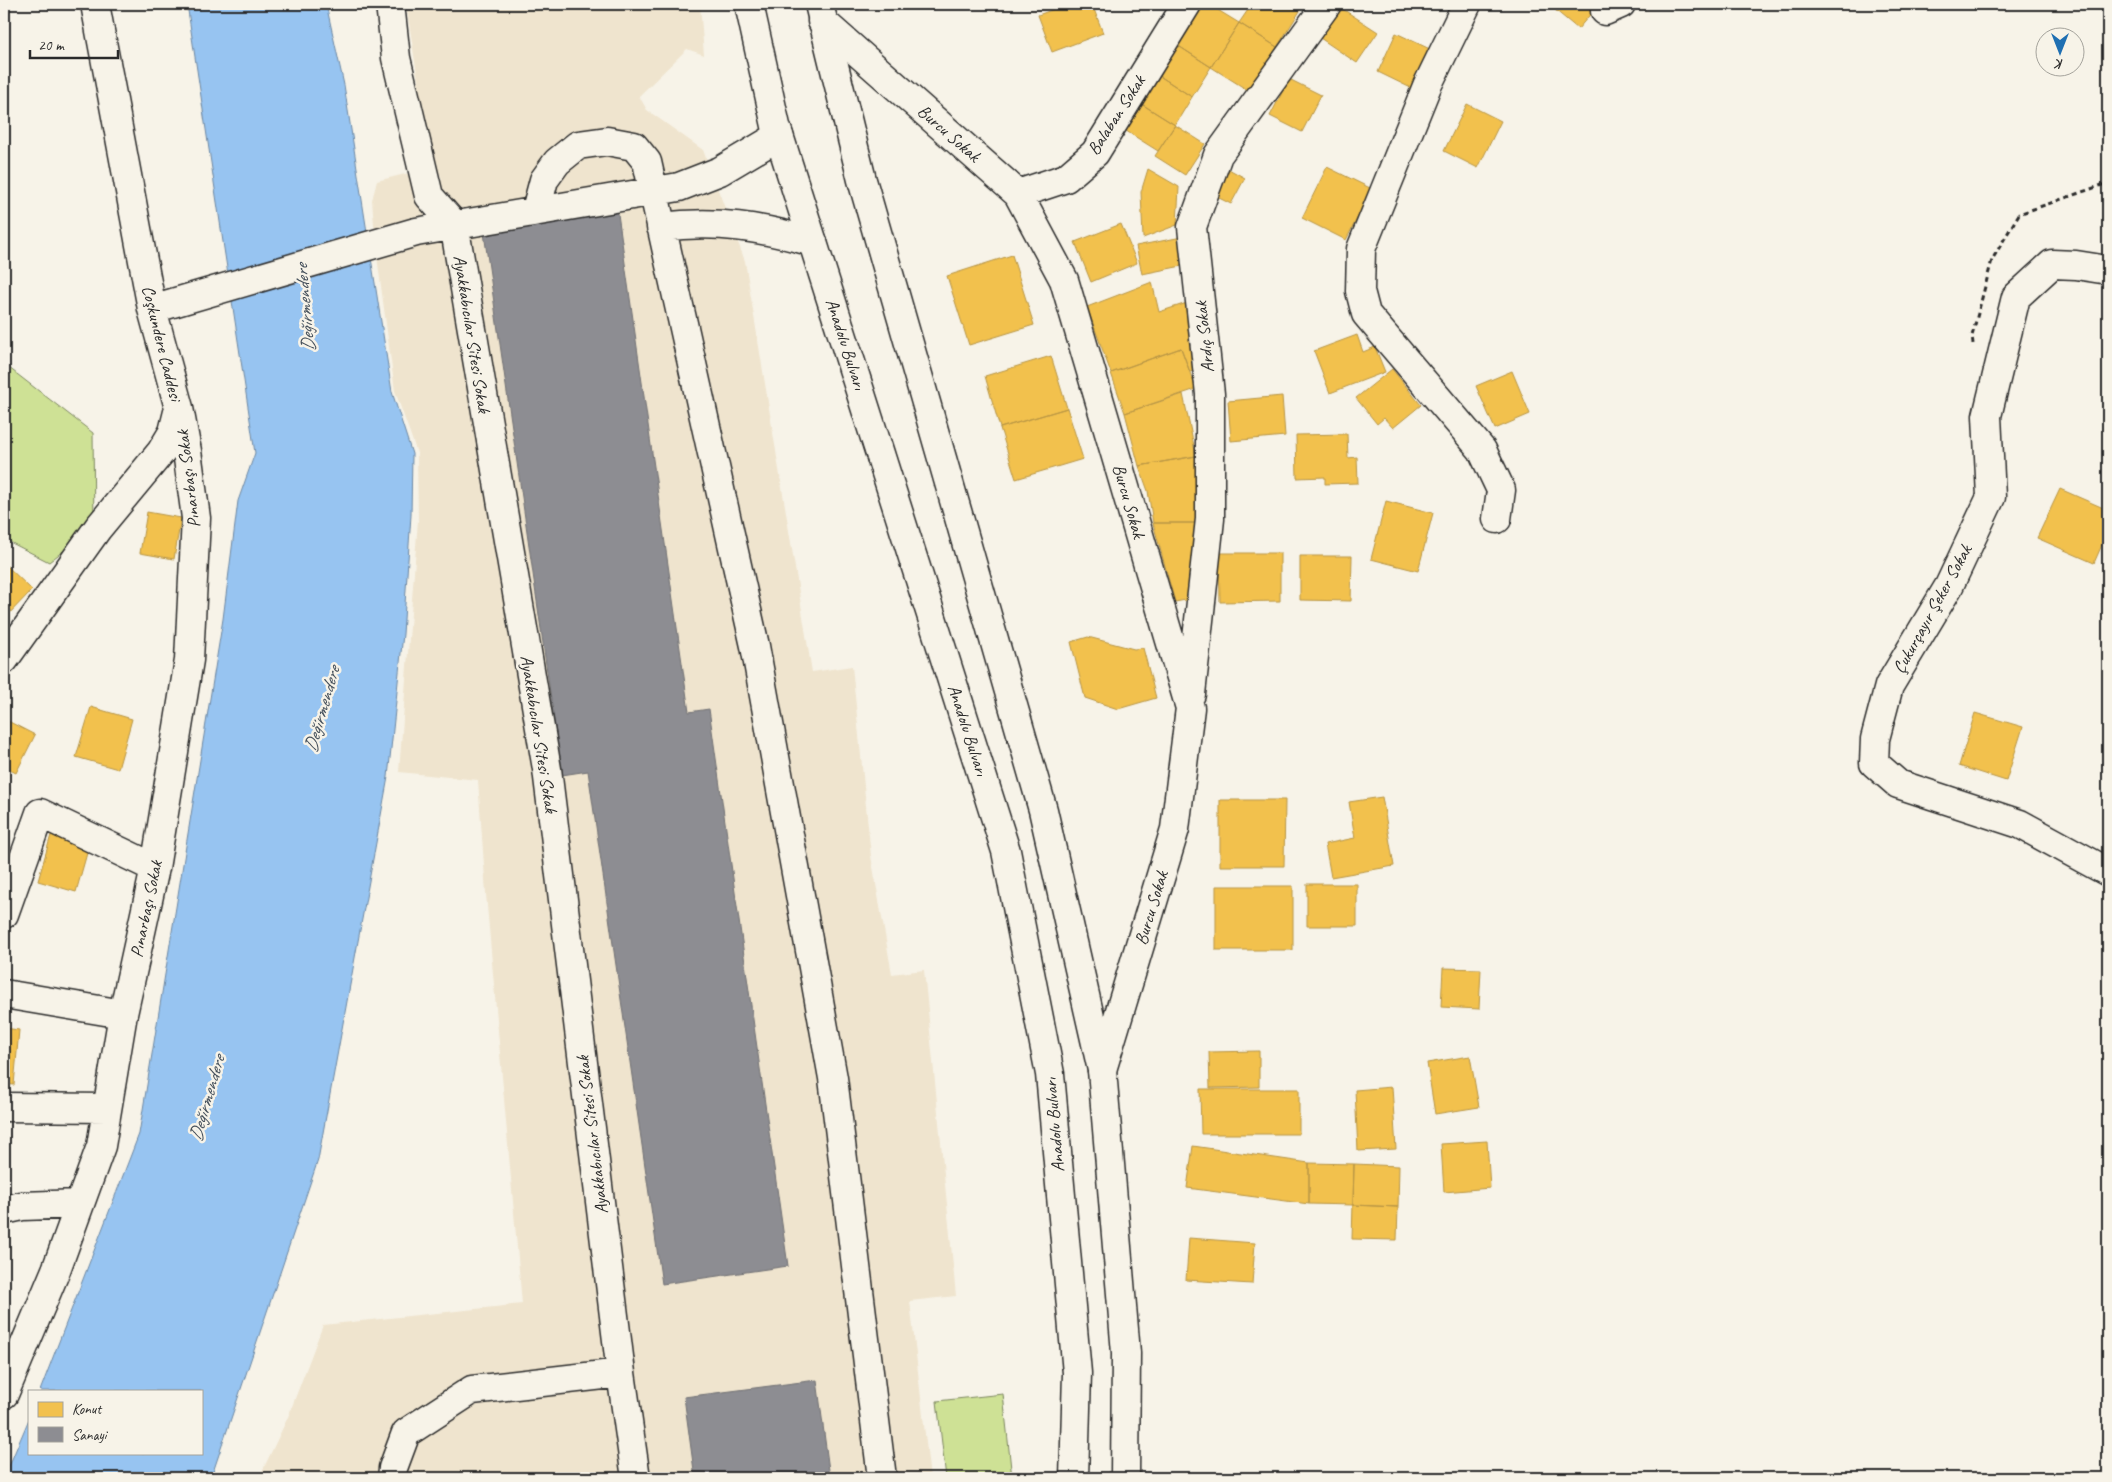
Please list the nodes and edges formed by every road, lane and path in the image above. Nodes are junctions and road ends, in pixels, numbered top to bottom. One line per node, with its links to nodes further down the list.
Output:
1 (95, 4): 16 (main road, Coşkundere Caddesi)
2 (390, 4): 12 (main road)
3 (749, 4): 8 (main road, Anadolu Bulvarı)
4 (1187, 4): 10 (main road, Balaban Sokak)
5 (1327, 4): 20 (main road, Ardıç Sokak)
6 (1467, 4): 18 (main road)
7 (821, 12): 10 (main road, Burcu Sokak); 26 (main road)
8 (779, 136): 9 (main road); 14 (main road, Anadolu Bulvarı)
9 (653, 191): 11 (main road); 11 (main road); 13 (main road)
10 (1018, 194): 20 (main road, Burcu Sokak)
11 (536, 210): 12 (main road)
12 (454, 224): 16 (main road); 31 (main road, Ayakkabıcılar Sitesi Sokak)
13 (661, 227): 14 (main road); 35 (main road)
14 (813, 242): 36 (main road, Anadolu Bulvarı)
15 (2108, 270): 22 (main road, Çukurçayır Şeker Sokak)
16 (162, 307): 17 (main road, Coşkundere Caddesi)
17 (179, 408): 19 (main road, Coşkundere Caddesi); 21 (main road, Pınarbaşı Sokak)
18 (1497, 519)
19 (4, 660)
20 (1190, 708): 26 (main road, Burcu Sokak)
21 (155, 868): 23 (main road); 25 (main road, Pınarbaşı Sokak)
22 (2107, 876)
23 (4, 914)
24 (4, 994): 25 (main road)
25 (123, 1014): 28 (main road, Pınarbaşı Sokak)
26 (1102, 1070): 37 (main road)
27 (4, 1107): 28 (main road)
28 (107, 1108): 29 (main road, Pınarbaşı Sokak)
29 (80, 1204): 30 (main road); 32 (main road, Pınarbaşı Sokak)
30 (4, 1210)
31 (621, 1374): 33 (main road); 34 (main road, Ayakkabıcılar Sitesi Sokak)
32 (4, 1394)
33 (392, 1478)
34 (636, 1478)
35 (882, 1478)
36 (1074, 1478)
37 (1125, 1478)

